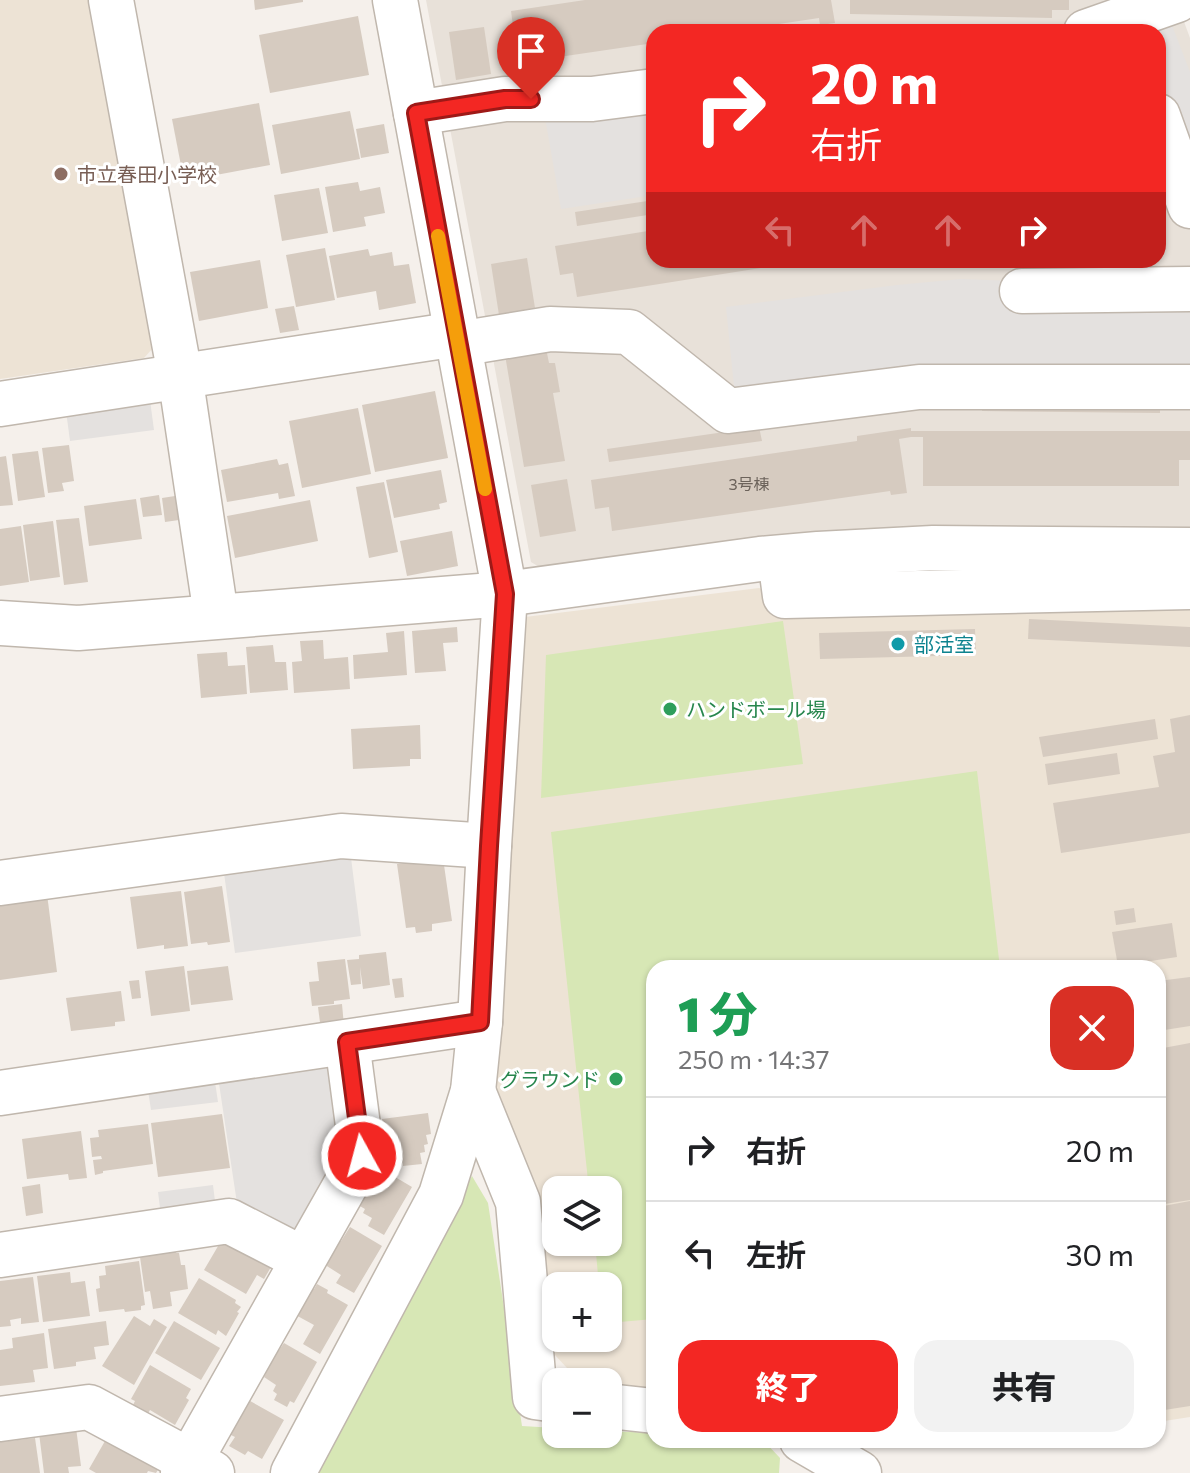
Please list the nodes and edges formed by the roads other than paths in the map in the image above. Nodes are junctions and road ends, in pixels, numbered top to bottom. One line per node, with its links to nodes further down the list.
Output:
1 (111, 0): 12 (street)
2 (395, 0): 6 (street)
3 (1177, 0): 4 (street)
4 (1113, 21)
5 (646, 92): 6 (street)
6 (416, 113): 11 (street)
7 (1166, 138): 8 (street)
8 (1190, 206)
9 (1190, 289): 10 (street)
10 (1022, 291)
11 (458, 339): 12 (street); 13 (street); 18 (street)
12 (180, 375): 14 (street); 19 (street)
13 (1190, 387)
14 (0, 404)
15 (1190, 550): 16 (street)
16 (780, 558): 17 (street); 18 (street)
17 (1190, 587)
18 (505, 594): 19 (street); 21 (street)
19 (216, 615): 20 (street)
20 (0, 623)
21 (489, 846): 22 (street); 23 (street)
22 (0, 883)
23 (480, 1022): 24 (street); 25 (street)
24 (347, 1042): 26 (street); 28 (street)
25 (473, 1091): 29 (street); 35 (street)
26 (0, 1093)
27 (0, 1255): 28 (street)
28 (303, 1259): 34 (street)
29 (542, 1398)
30 (622, 1408): 31 (street)
31 (646, 1410)
32 (0, 1419): 34 (street)
33 (795, 1460): 36 (street)
34 (195, 1469)
35 (293, 1473)
36 (859, 1473)

